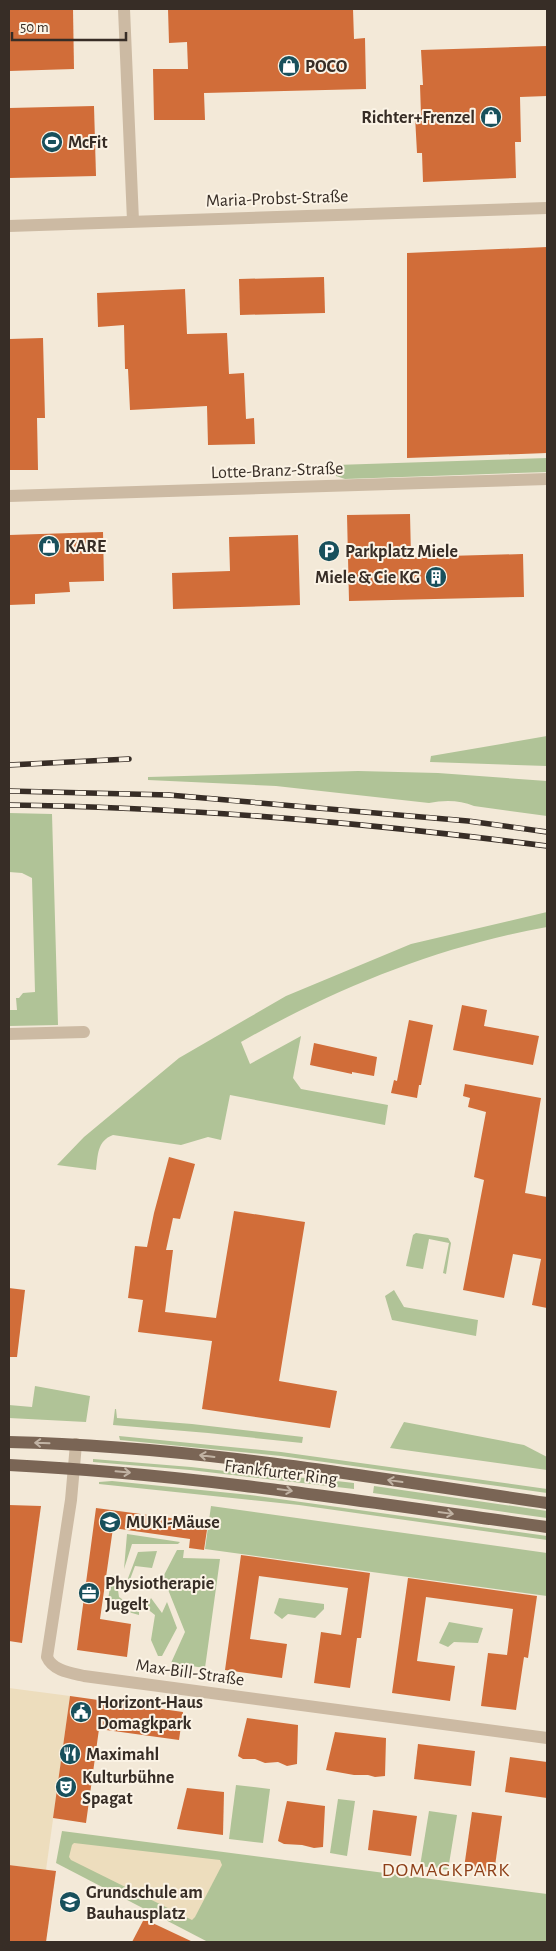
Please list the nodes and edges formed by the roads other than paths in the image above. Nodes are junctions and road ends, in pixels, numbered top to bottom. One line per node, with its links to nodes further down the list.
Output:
1 (124, 9): 3 (street)
2 (547, 208): 3 (street, Maria-Probst-Straße)
3 (133, 221): 4 (street, Maria-Probst-Straße)
4 (9, 226)
5 (547, 479): 6 (street, Lotte-Branz-Straße)
6 (9, 496)
7 (84, 1032): 8 (street)
8 (9, 1034)
9 (9, 1442): 10 (main road, Frankfurter Ring, one-way to 9)
10 (76, 1444): 12 (street, Max-Bill-Straße); 13 (main road, Frankfurter Ring, one-way to 10)
11 (9, 1465): 12 (main road, Frankfurter Ring)
12 (74, 1468): 14 (main road, Frankfurter Ring, one-way to 14); 15 (street, Max-Bill-Straße)
13 (547, 1503)
14 (547, 1527)
15 (547, 1738)

